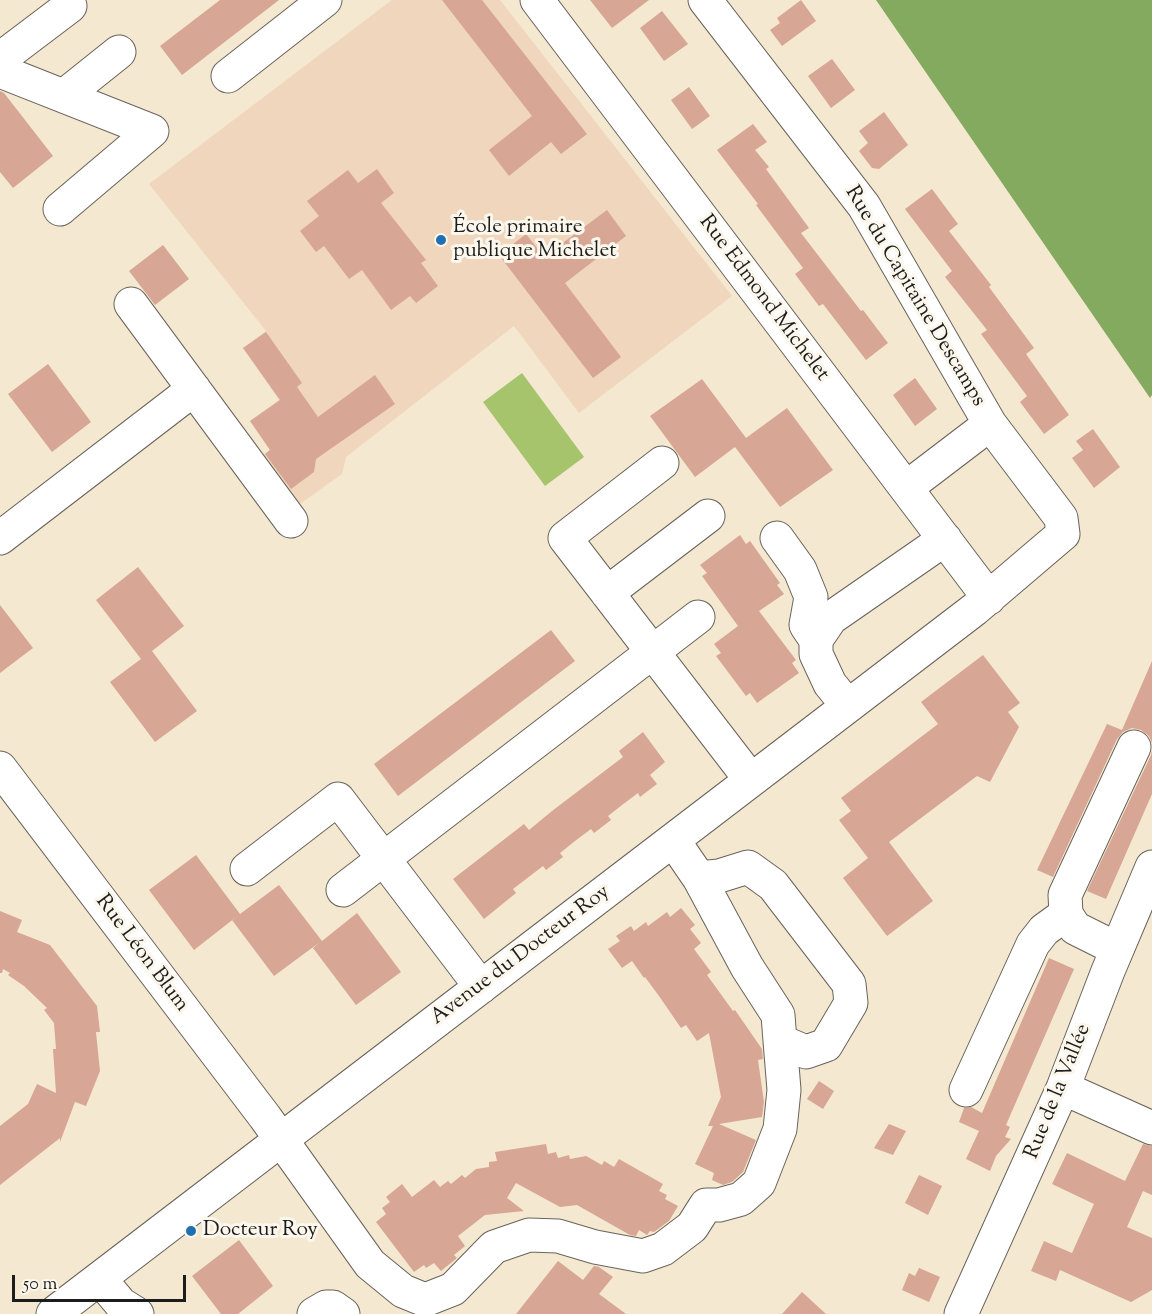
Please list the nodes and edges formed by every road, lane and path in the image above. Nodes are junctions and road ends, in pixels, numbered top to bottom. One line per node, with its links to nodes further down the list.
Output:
1 (325, 0): 8 (street)
2 (537, 0): 15 (street, Rue Edmond Michelet)
3 (705, 0): 13 (street, Rue du Capitaine Descamps)
4 (70, 6): 6 (street)
5 (119, 52): 9 (street)
6 (0, 59)
7 (0, 71): 9 (street)
8 (228, 76)
9 (64, 96): 10 (street)
10 (60, 209)
11 (131, 304): 12 (street)
12 (194, 389): 17 (street); 18 (street)
13 (990, 424): 15 (street, Rue du Capitaine Descamps); 22 (street, Rue du Capitaine Descamps)
14 (662, 463): 21 (street)
15 (906, 488): 20 (street, Rue Edmond Michelet)
16 (708, 516): 21 (street)
17 (291, 521)
18 (0, 538)
19 (777, 538): 24 (street)
20 (945, 539): 22 (street, Rue Edmond Michelet); 24 (street)
21 (607, 593): 25 (street)
22 (989, 598): 26 (street, Avenue du Docteur Roy)
23 (698, 617): 25 (street)
24 (816, 640): 26 (street)
25 (653, 652): 29 (street); 31 (street)
26 (848, 706): 29 (street, Avenue du Docteur Roy)
27 (1134, 747): 36 (street)
28 (0, 768): 43 (street, Rue Léon Blum)
29 (751, 780): 30 (street, Avenue du Docteur Roy)
30 (673, 840): 34 (street, Rue Léon Blum); 38 (street, Avenue du Docteur Roy)
31 (384, 859): 33 (street); 35 (street); 38 (street)
32 (1152, 867): 37 (street, Rue de la Vallée)
33 (247, 869)
34 (699, 878): 39 (street, Rue Léon Blum); 39 (street)
35 (343, 890)
36 (1066, 914): 37 (street); 41 (street)
37 (1117, 949): 40 (street, Rue de la Vallée)
38 (481, 987): 43 (street, Avenue du Docteur Roy)
39 (780, 1041): 43 (street, Rue Léon Blum)
40 (1063, 1088): 42 (street); 49 (street, Rue de la Vallée)
41 (966, 1090)
42 (1152, 1128)
43 (282, 1139): 44 (street, Avenue du Docteur Roy)
44 (100, 1279): 45 (street, Avenue du Docteur Roy); 46 (street)
45 (53, 1314)
46 (136, 1314)
47 (314, 1314): 48 (street)
48 (343, 1314)
49 (961, 1314)

